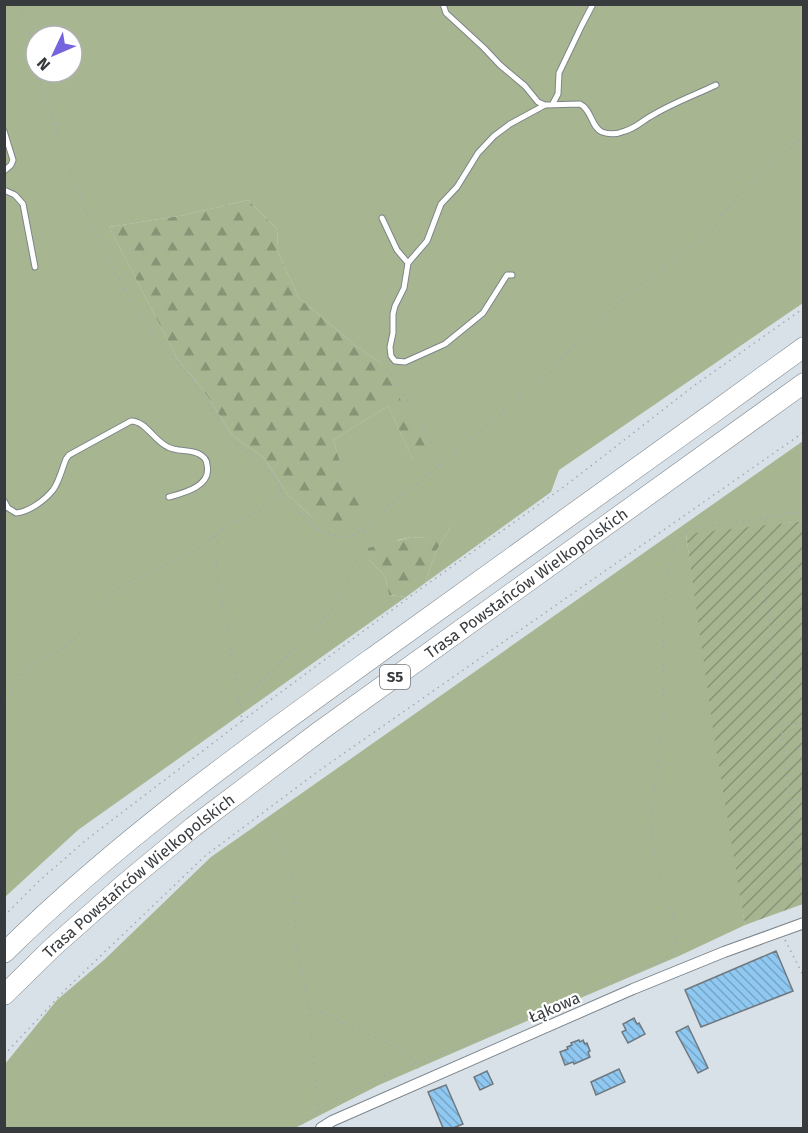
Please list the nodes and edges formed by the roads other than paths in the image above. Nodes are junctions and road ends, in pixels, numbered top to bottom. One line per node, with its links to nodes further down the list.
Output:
1 (443, 4): 4 (lane)
2 (594, 4): 5 (lane)
3 (716, 85): 5 (lane)
4 (545, 105): 5 (lane); 10 (lane)
5 (552, 105)
6 (4, 131): 7 (lane)
7 (4, 171)
8 (4, 190): 11 (lane)
9 (382, 218): 10 (lane)
10 (408, 263): 12 (lane)
11 (35, 267)
12 (512, 275)
13 (804, 347): 18 (highway, Trasa Powstańców Wielkopolskich / S5)
14 (804, 383): 19 (highway, Trasa Powstańców Wielkopolskich / S5)
15 (169, 497): 16 (lane)
16 (4, 501)
17 (804, 923): 20 (street, Łąkowa)
18 (4, 952)
19 (4, 995)
20 (321, 1128)

